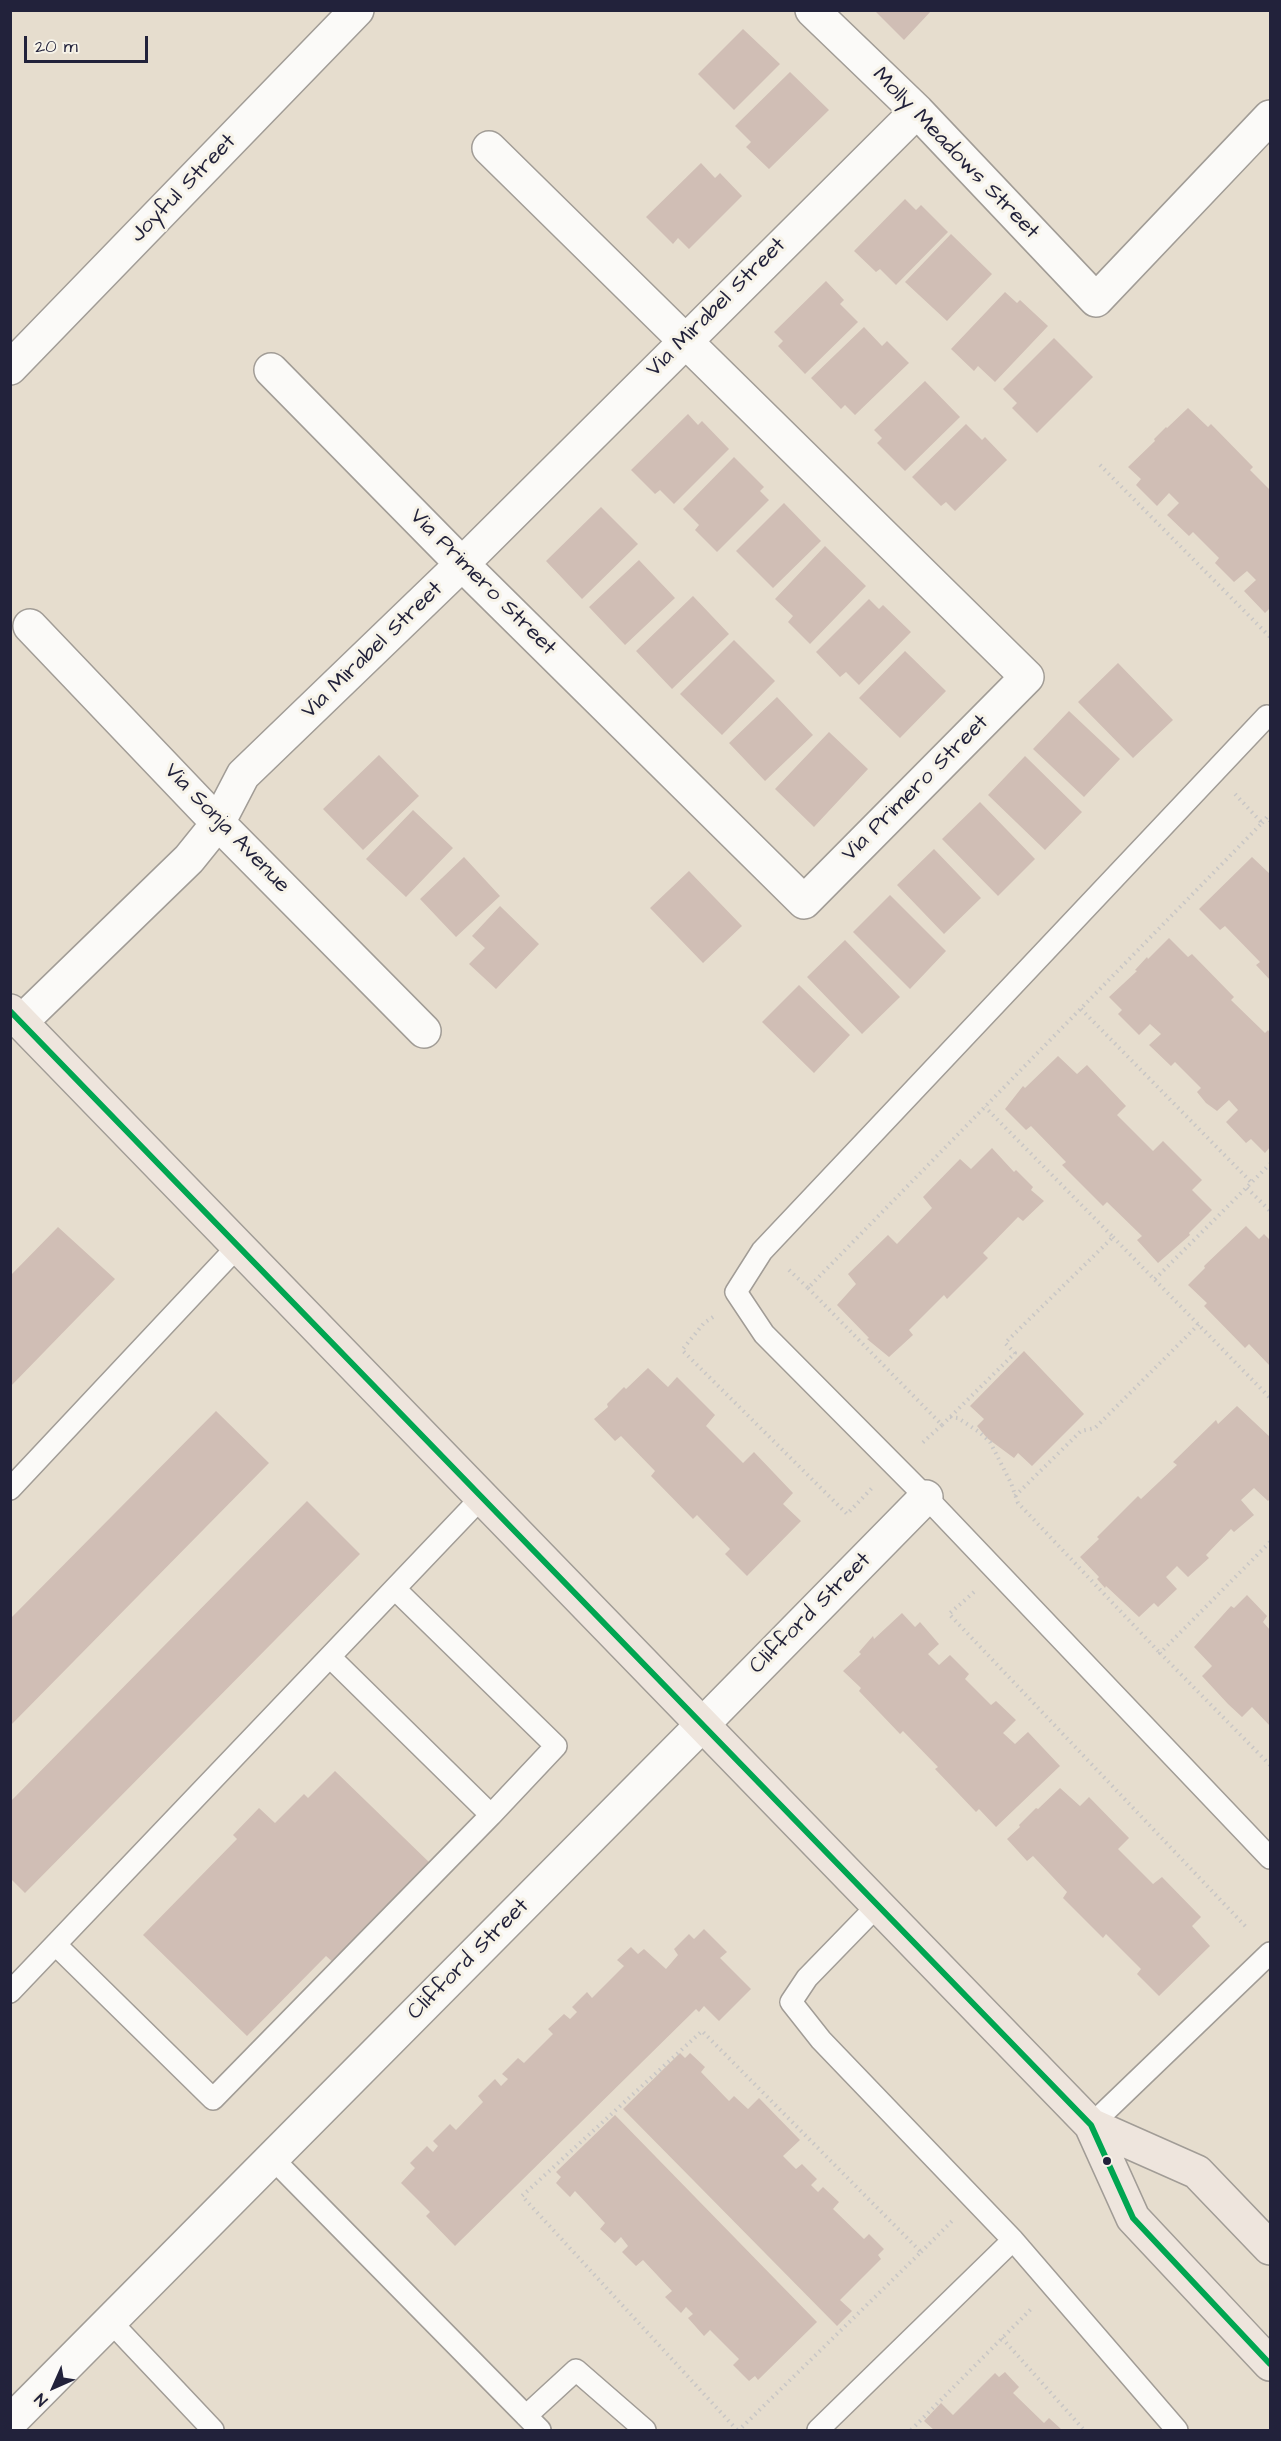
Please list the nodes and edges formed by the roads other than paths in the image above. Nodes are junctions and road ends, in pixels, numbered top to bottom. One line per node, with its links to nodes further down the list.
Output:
1 (357, 10): 7 (street, Joyful Street)
2 (812, 10): 3 (street, Molly Meadows Street)
3 (917, 111): 4 (street, Molly Meadows Street); 6 (street, Via Mirabel Street)
4 (1270, 117)
5 (489, 148): 6 (street, Via Primero Street)
6 (686, 339): 9 (street, Via Mirabel Street); 9 (street, Via Primero Street)
7 (10, 368)
8 (270, 370): 9 (street, Via Primero Street)
9 (462, 564): 12 (street, Via Mirabel Street)
10 (30, 626): 12 (street, Via Sonja Avenue)
11 (1267, 716): 18 (lane)
12 (218, 823): 13 (street, Via Mirabel Street); 14 (street, Via Sonja Avenue)
13 (16, 1017): 15 (main road)
14 (424, 1031)
15 (238, 1246): 16 (lane); 17 (main road)
16 (10, 1490)
17 (482, 1497): 19 (lane); 21 (main road)
18 (926, 1497): 21 (street, Clifford Street); 23 (lane)
19 (395, 1589): 20 (lane); 22 (lane)
20 (330, 1657): 22 (lane); 25 (lane)
21 (702, 1725): 24 (main road); 29 (street, Clifford Street)
22 (491, 1815): 25 (lane)
23 (1270, 1858)
24 (878, 1905): 28 (main road); 30 (lane)
25 (56, 1945): 27 (lane)
26 (1270, 1953): 28 (lane)
27 (10, 1992)
28 (1091, 2126): 31 (main road); 33 (main road)
29 (272, 2158): 32 (street, Clifford Street); 35 (lane)
30 (1013, 2240): 38 (lane); 39 (lane)
31 (1270, 2248)
32 (110, 2321): 34 (street, Clifford Street); 36 (lane)
33 (1270, 2364)
34 (10, 2422)
35 (533, 2423): 37 (lane)
36 (213, 2430)
37 (645, 2430)
38 (818, 2430)
39 (1177, 2430)

